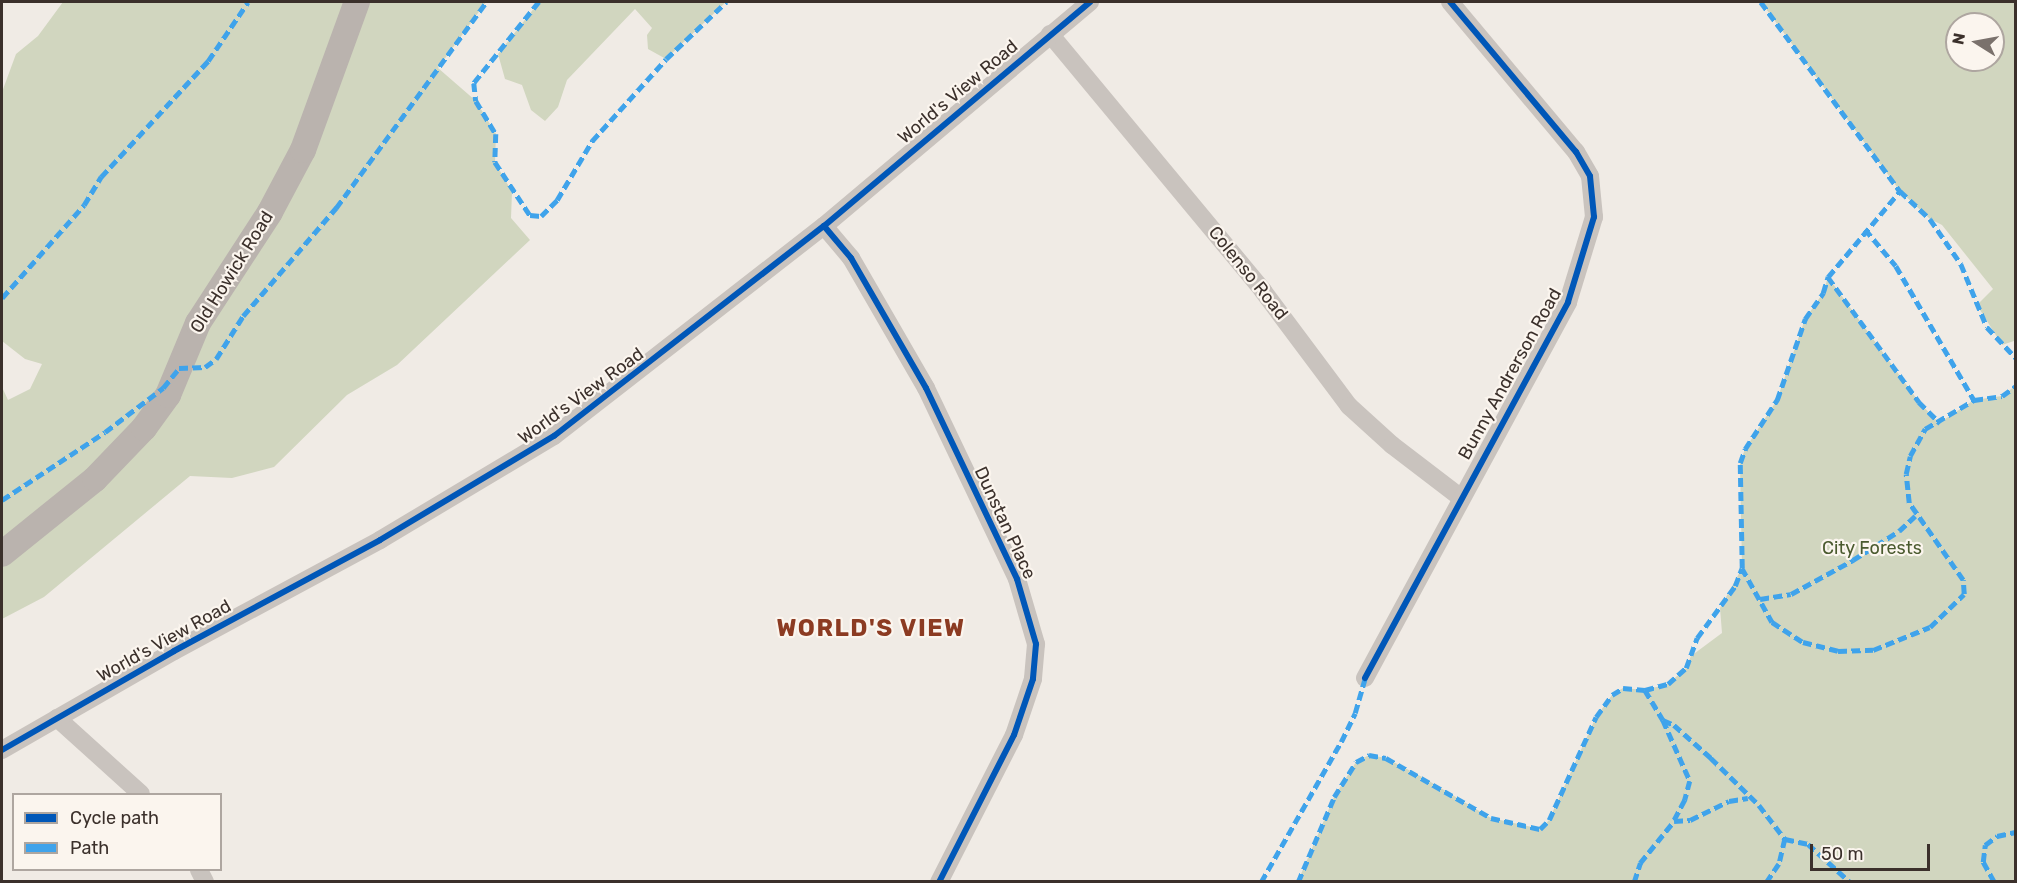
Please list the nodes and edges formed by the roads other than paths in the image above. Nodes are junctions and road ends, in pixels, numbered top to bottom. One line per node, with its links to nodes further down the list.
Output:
1 (357, 2): 7 (main road, Old Howick Road)
2 (1090, 2): 4 (street, World's View Road)
3 (1450, 2): 6 (street, Bunny Andrerson Road)
4 (1050, 34): 5 (street, World's View Road); 6 (street, Colenso Road)
5 (824, 226): 9 (street, World's View Road); 12 (street, Dunstan Place)
6 (1460, 497): 8 (street, Bunny Andrerson Road)
7 (2, 554)
8 (1365, 678)
9 (57, 718): 10 (street, World's View Road); 11 (street)
10 (2, 750)
11 (139, 793)
12 (939, 882)

